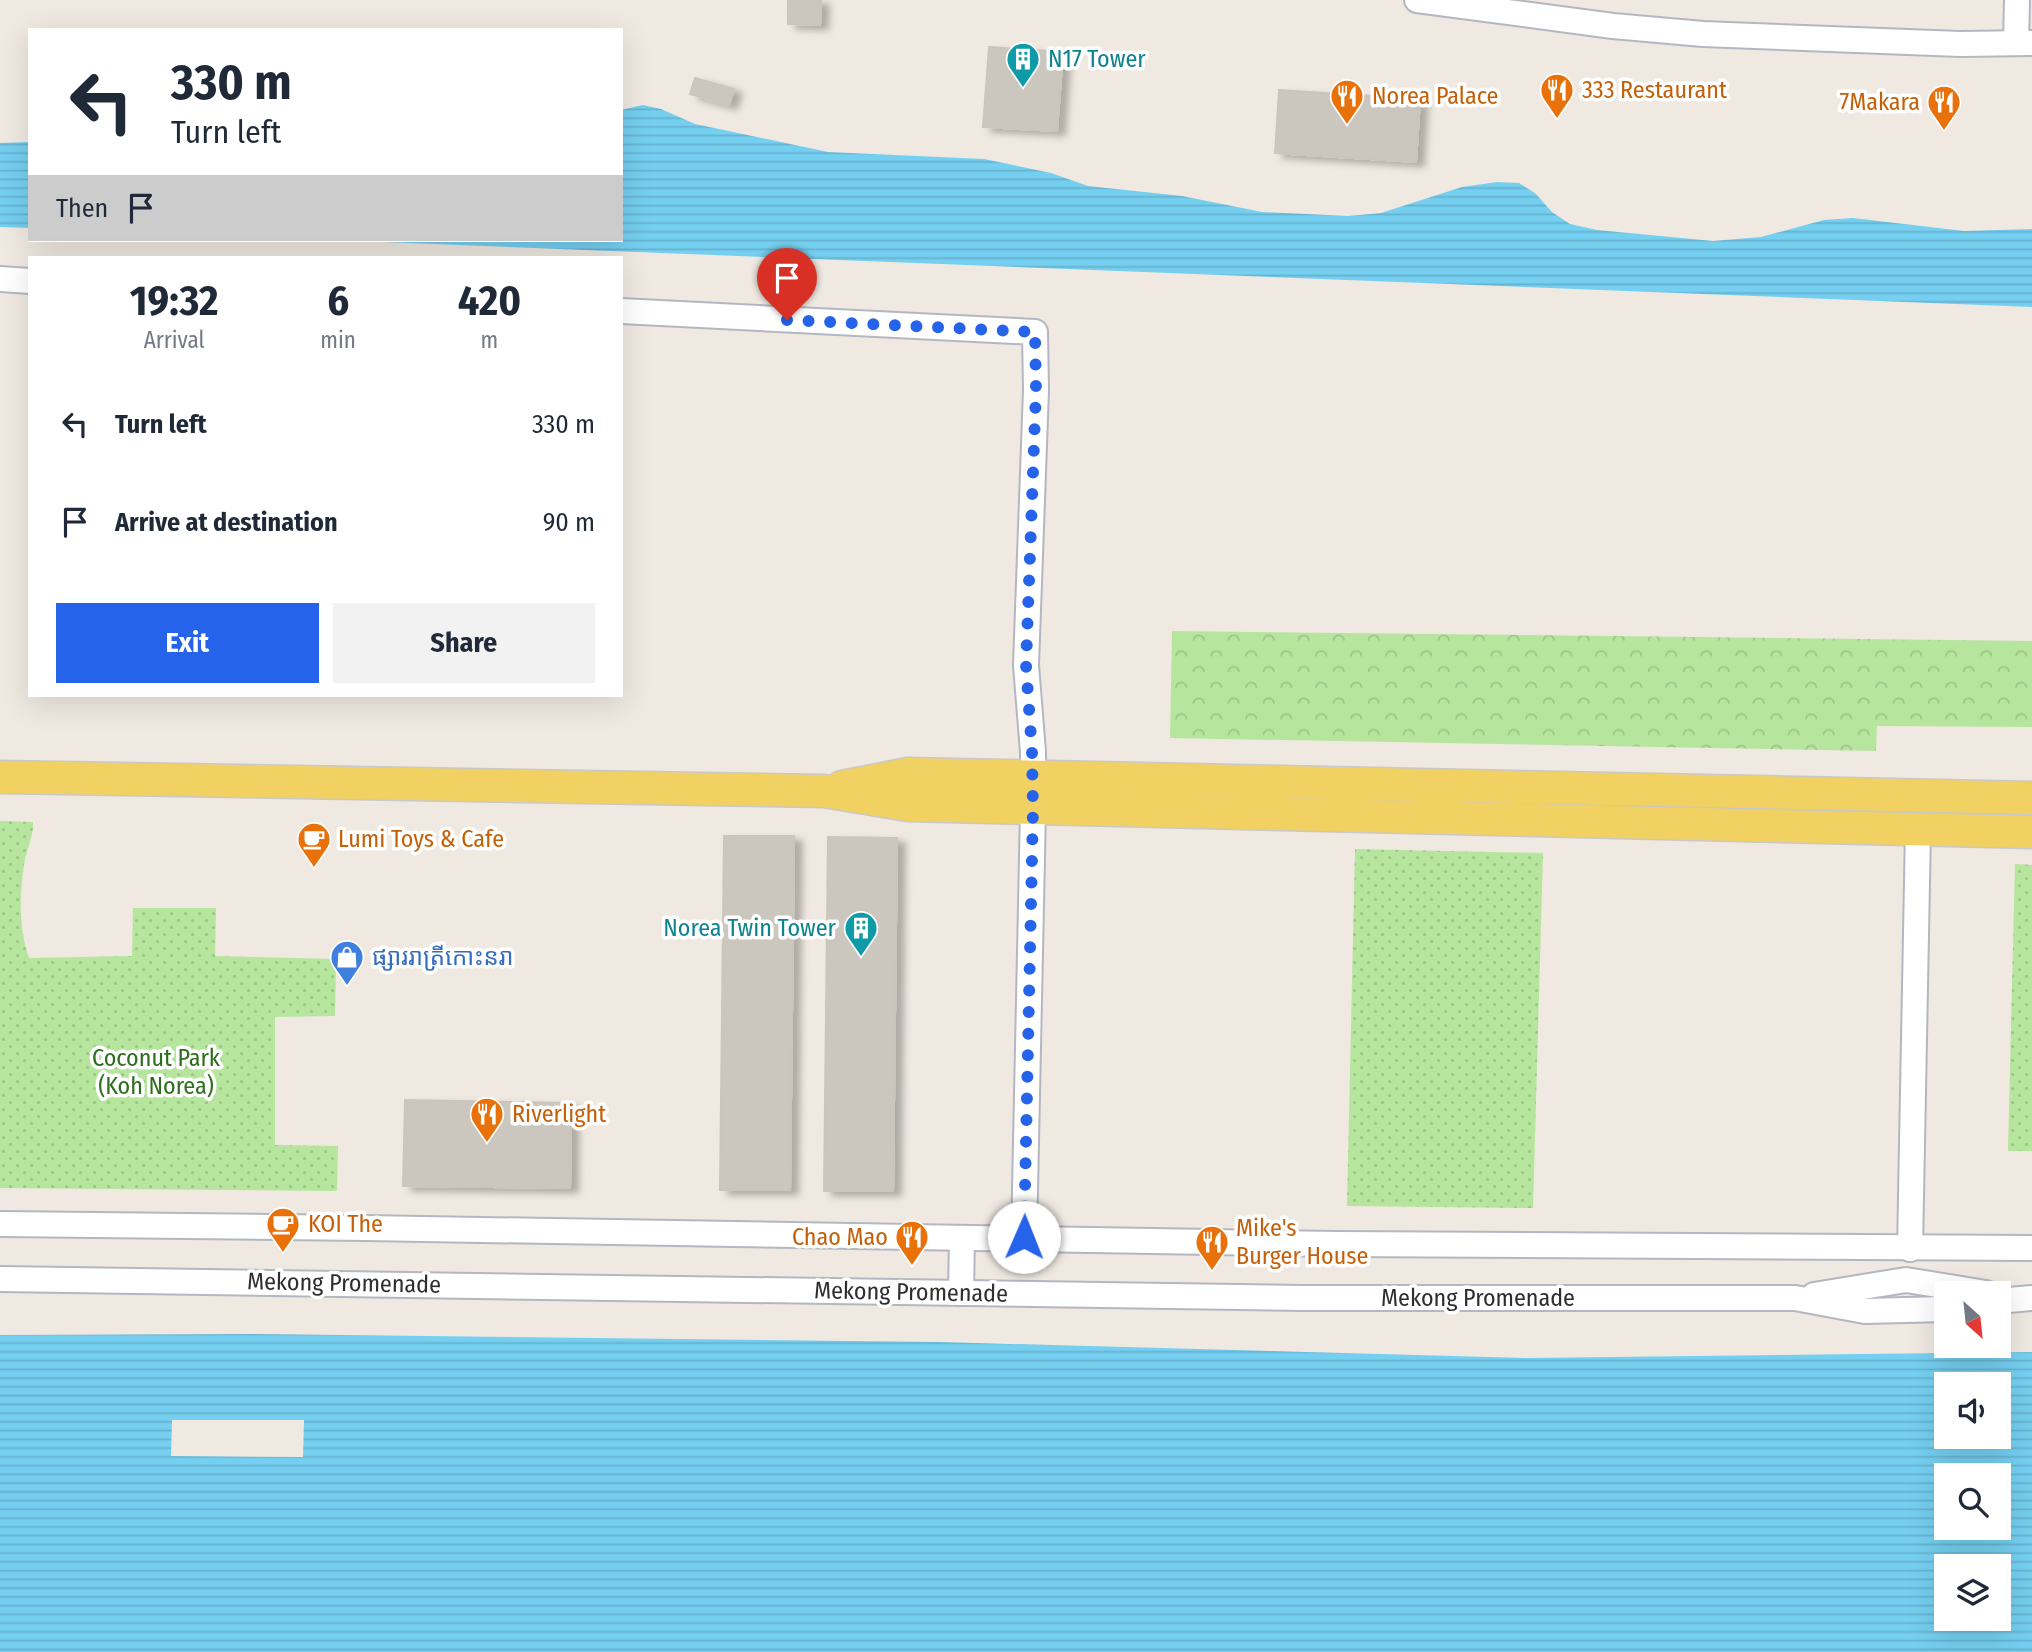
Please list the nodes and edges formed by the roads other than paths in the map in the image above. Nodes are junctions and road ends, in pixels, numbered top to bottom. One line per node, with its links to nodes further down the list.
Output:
1 (1417, 0): 3 (street)
2 (2017, 0): 3 (street)
3 (2024, 43)
4 (0, 279): 5 (street)
5 (28, 281)
6 (623, 311): 8 (street)
7 (0, 777): 9 (main road)
8 (1032, 778): 9 (main road); 10 (main road); 11 (street)
9 (824, 791): 11 (main road)
10 (2032, 798)
11 (1033, 809): 12 (main road); 15 (street)
12 (1918, 829): 13 (main road); 18 (street)
13 (2032, 832)
14 (0, 1224): 16 (street)
15 (1024, 1237): 16 (street); 18 (street)
16 (962, 1238): 21 (street)
17 (2032, 1248): 18 (street)
18 (1910, 1249)
19 (0, 1279): 21 (street, Mekong Promenade)
20 (1934, 1285): 22 (street)
21 (961, 1293): 22 (street, Mekong Promenade)
22 (1796, 1298): 23 (street, Mekong Promenade)
23 (1934, 1309)

